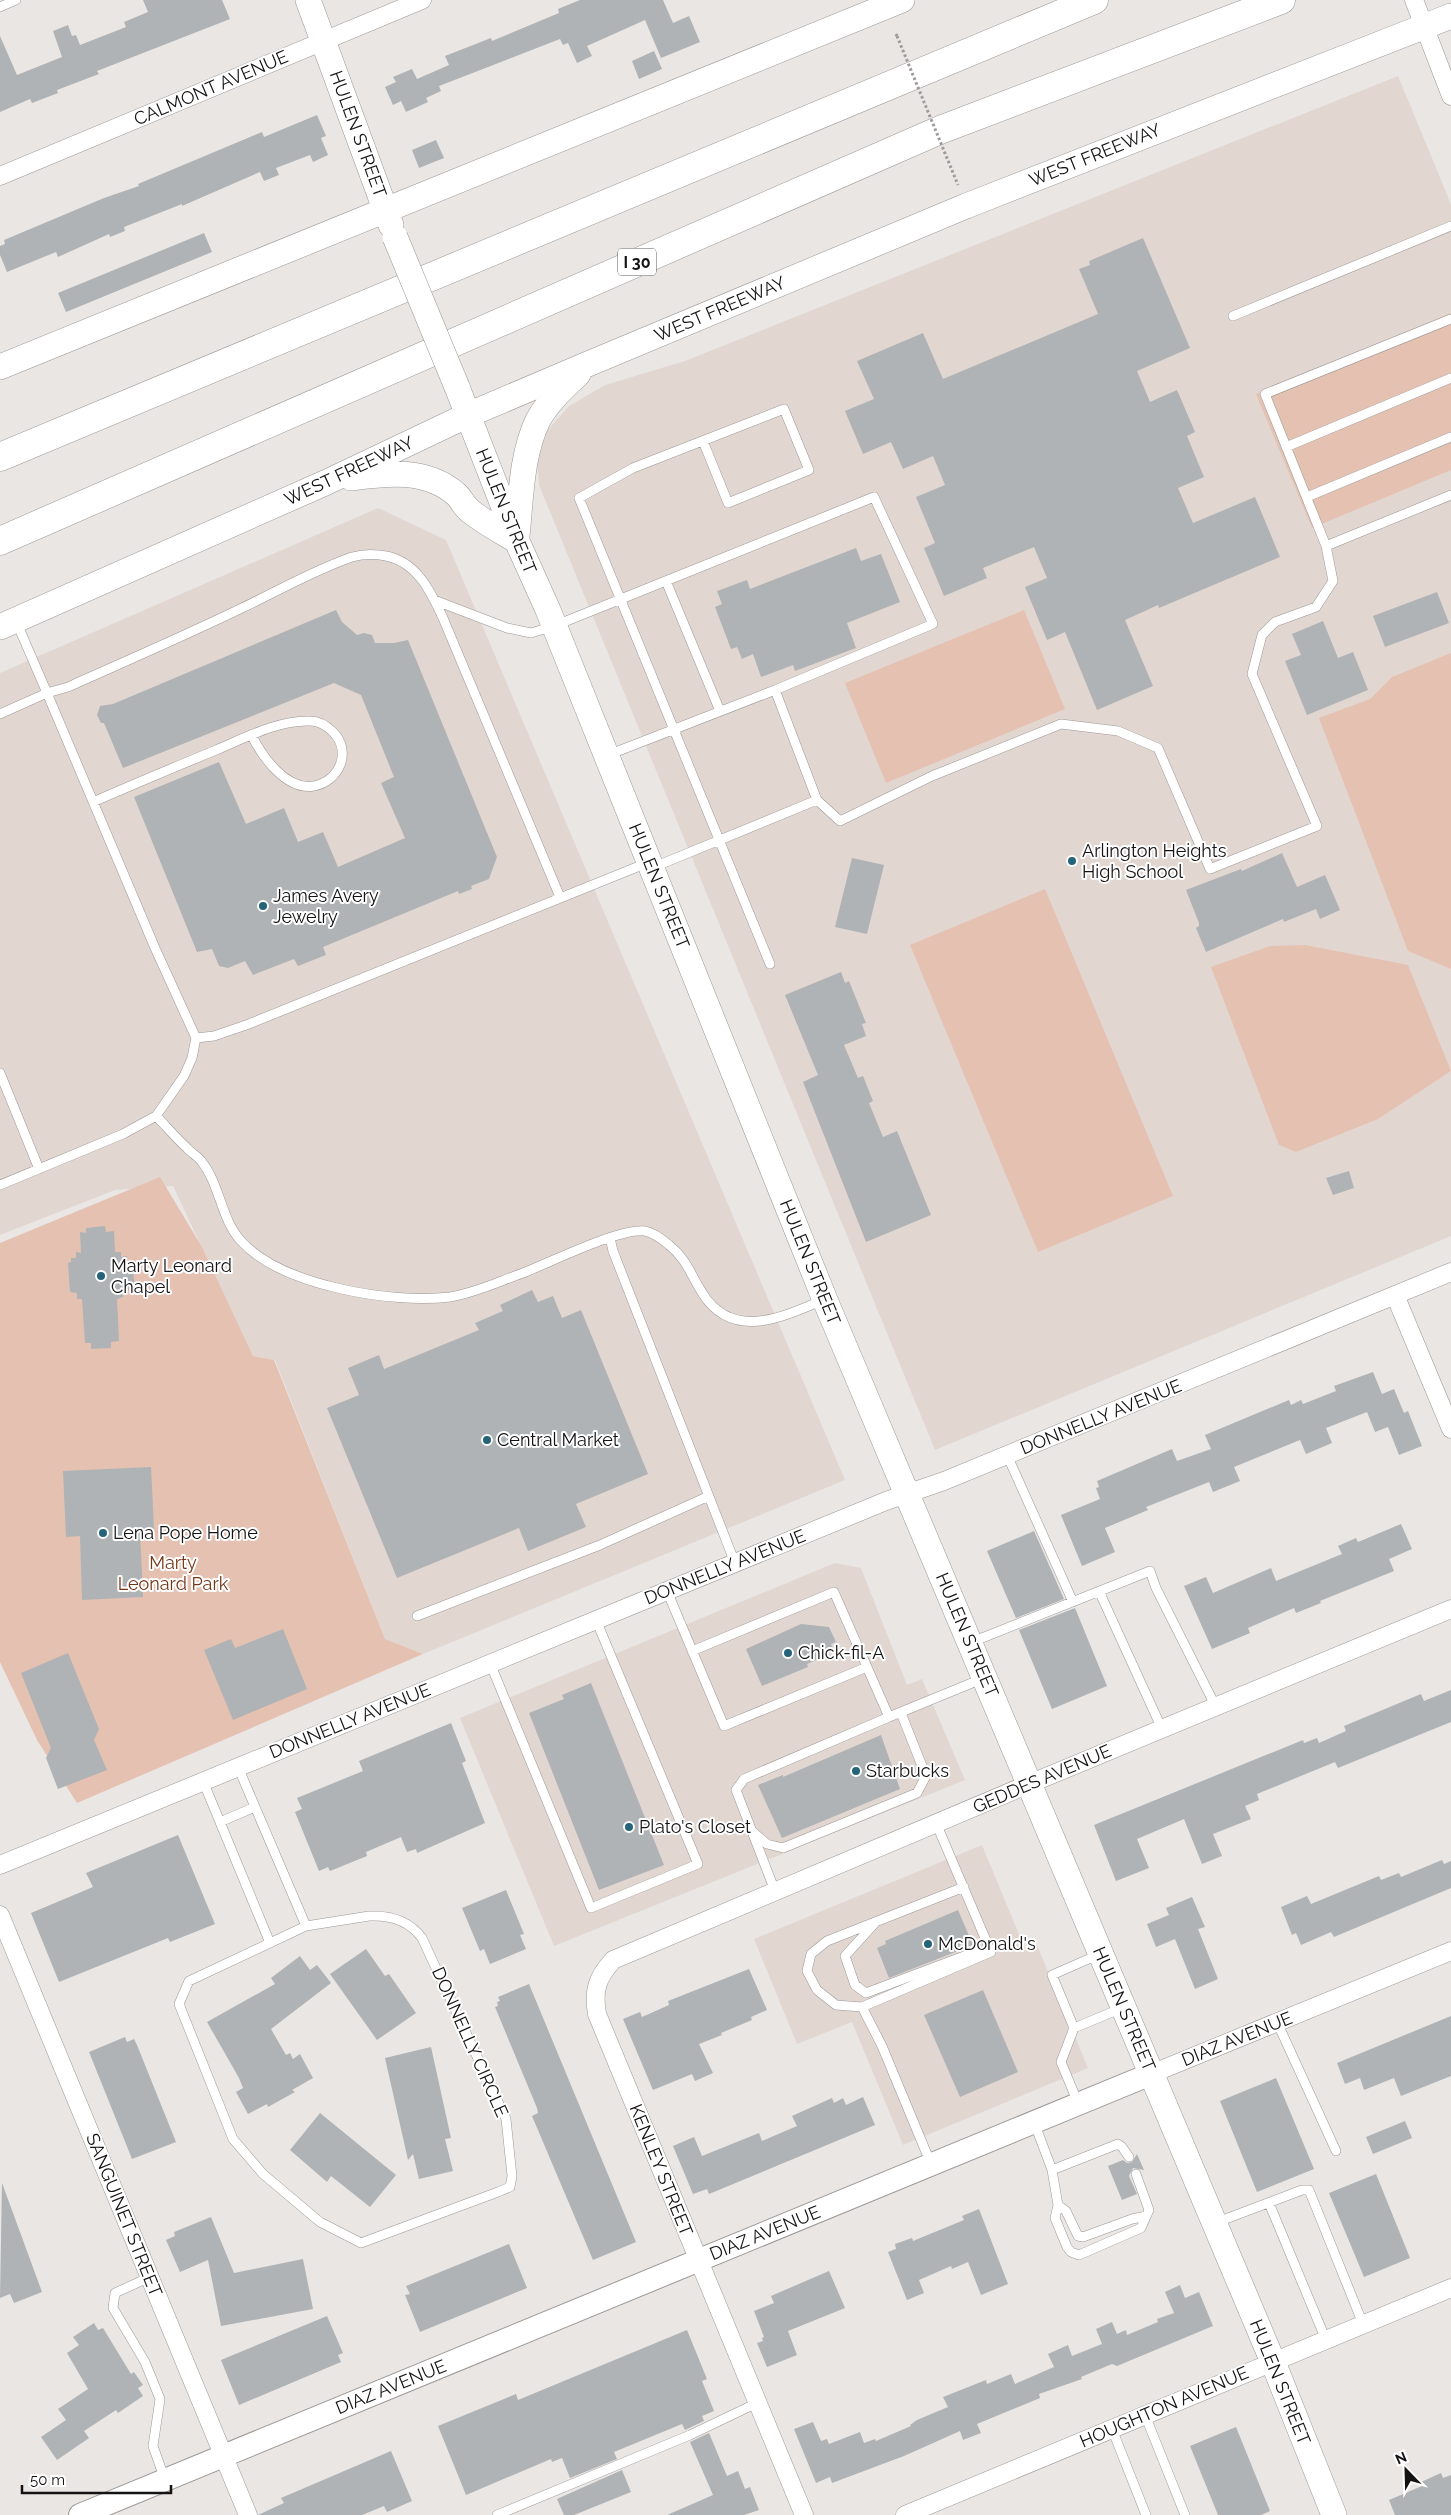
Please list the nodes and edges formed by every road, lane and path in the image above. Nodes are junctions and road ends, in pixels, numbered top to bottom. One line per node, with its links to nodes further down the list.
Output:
1 (16, 0): 7 (lane)
2 (308, 0): 11 (main road, HULEN STREET)
3 (422, 0): 11 (street, CALMONT AVENUE)
4 (902, 0): 15 (main road)
5 (1094, 0): 26 (highway)
6 (1281, 0): 30 (highway, I 30)
7 (0, 7)
8 (1419, 10): 9 (main road, WEST FREEWAY); 12 (street); 19 (main road, WEST FREEWAY)
9 (1451, 16)
10 (896, 34): 14 (path, bridge)
11 (325, 41): 13 (street, CALMONT AVENUE); 15 (main road, HULEN STREET)
12 (1451, 96)
13 (0, 176)
14 (958, 185)
15 (385, 209): 20 (main road); 22 (main road, HULEN STREET, bridge)
16 (1451, 226): 17 (lane)
17 (1233, 316)
18 (1451, 318): 25 (lane)
19 (588, 364): 22 (main road, WEST FREEWAY); 31 (main road)
20 (0, 368)
21 (1451, 378): 25 (lane)
22 (468, 415): 27 (main road, WEST FREEWAY); 31 (main road, HULEN STREET)
23 (1451, 437): 29 (lane)
24 (703, 441): 24 (lane); 34 (lane)
25 (1286, 446): 29 (lane)
26 (0, 457)
27 (327, 482): 31 (main road); 36 (main road, WEST FREEWAY)
28 (1451, 495): 32 (lane)
29 (1307, 497): 32 (lane)
30 (0, 540)
31 (516, 541): 37 (main road, HULEN STREET)
32 (1326, 546): 45 (lane)
33 (666, 581): 34 (lane); 38 (lane); 40 (lane)
34 (620, 599): 37 (lane); 42 (lane)
35 (434, 600): 37 (lane); 39 (lane); 49 (lane)
36 (8, 623): 39 (lane)
37 (554, 626): 44 (main road, HULEN STREET)
38 (775, 690): 40 (lane); 45 (lane)
39 (47, 693): 41 (lane); 46 (lane)
40 (720, 711): 42 (lane)
41 (0, 714)
42 (674, 729): 44 (lane); 47 (lane)
43 (252, 736): 43 (lane); 46 (lane)
44 (606, 756): 48 (main road, HULEN STREET)
45 (817, 800): 47 (lane)
46 (93, 802): 51 (lane)
47 (719, 840): 48 (lane); 50 (lane)
48 (650, 865): 49 (lane); 59 (main road, HULEN STREET)
49 (560, 897): 51 (lane)
50 (770, 964)
51 (196, 1038): 53 (lane)
52 (0, 1074): 54 (lane)
53 (156, 1116): 54 (lane); 56 (lane)
54 (39, 1169): 55 (lane)
55 (0, 1184)
56 (610, 1238): 59 (lane); 63 (lane)
57 (1451, 1272): 58 (street, DONNELLY AVENUE)
58 (1395, 1296): 60 (street); 61 (street, DONNELLY AVENUE)
59 (825, 1300): 62 (main road, HULEN STREET)
60 (1451, 1429)
61 (1007, 1455): 62 (street, DONNELLY AVENUE); 67 (lane)
62 (907, 1493): 64 (street, DONNELLY AVENUE); 71 (main road, HULEN STREET)
63 (709, 1496): 64 (lane); 69 (lane)
64 (735, 1562): 65 (street, DONNELLY AVENUE)
65 (667, 1591): 70 (street, DONNELLY AVENUE); 72 (lane)
66 (1099, 1591): 67 (lane); 76 (lane); 79 (lane)
67 (1074, 1602): 71 (lane)
68 (1451, 1610): 76 (street, GEDDES AVENUE)
69 (417, 1616)
70 (596, 1620): 73 (street, DONNELLY AVENUE); 73 (lane)
71 (970, 1643): 75 (main road, HULEN STREET)
72 (692, 1651): 74 (lane); 74 (lane)
73 (490, 1663): 80 (street, DONNELLY AVENUE)
74 (867, 1667): 78 (lane)
75 (984, 1678): 77 (lane); 82 (main road, HULEN STREET)
76 (1216, 1707): 79 (street, GEDDES AVENUE)
77 (901, 1713): 78 (lane); 86 (lane)
78 (889, 1717): 86 (lane)
79 (1162, 1729): 82 (street, GEDDES AVENUE)
80 (238, 1767): 81 (street, DONNELLY AVENUE); 83 (lane)
81 (203, 1781): 84 (lane); 87 (street, DONNELLY AVENUE)
82 (1029, 1784): 85 (street, GEDDES AVENUE); 97 (main road, HULEN STREET)
83 (255, 1808): 84 (lane); 92 (lane)
84 (220, 1822): 93 (lane)
85 (936, 1823): 88 (lane); 89 (street, GEDDES AVENUE)
86 (751, 1830): 89 (lane)
87 (0, 1865)
88 (964, 1887): 91 (lane); 96 (lane)
89 (775, 1891): 94 (street, GEDDES AVENUE)
90 (0, 1915): 115 (street, SANGUINET STREET)
91 (877, 1921): 96 (lane); 98 (lane)
92 (306, 1926): 93 (lane, DONNELLY CIRCLE); 93 (lane, DONNELLY CIRCLE)
93 (270, 1942)
94 (635, 1950): 114 (street, KENLEY STREET)
95 (1451, 1951): 100 (street, DIAZ AVENUE)
96 (992, 1952): 98 (lane)
97 (1101, 1954): 99 (main road, HULEN STREET); 101 (lane)
98 (862, 2008): 107 (lane)
99 (1123, 2008): 101 (lane); 102 (main road, HULEN STREET)
100 (1277, 2022): 102 (street, DIAZ AVENUE); 105 (lane)
101 (1074, 2028): 103 (lane)
102 (1151, 2074): 103 (street, DIAZ AVENUE); 113 (main road, HULEN STREET)
103 (1078, 2104): 104 (street, DIAZ AVENUE)
104 (1034, 2122): 107 (street, DIAZ AVENUE); 108 (lane)
105 (1336, 2151)
106 (1129, 2157): 108 (lane)
107 (932, 2164): 114 (street, DIAZ AVENUE)
108 (1052, 2170): 111 (lane)
109 (1136, 2174): 112 (lane)
110 (1269, 2203): 113 (lane); 117 (lane); 118 (lane)
111 (1058, 2206): 112 (lane); 112 (lane)
112 (1146, 2216)
113 (1214, 2223): 119 (main road, HULEN STREET)
114 (697, 2261): 120 (street, KENLEY STREET); 123 (street, DIAZ AVENUE)
115 (150, 2277): 123 (street, SANGUINET STREET); 124 (lane)
116 (1451, 2288): 117 (street, HOUGHTON AVENUE)
117 (1363, 2324): 118 (street, HOUGHTON AVENUE)
118 (1326, 2340): 119 (street, HOUGHTON AVENUE)
119 (1273, 2362): 121 (street, HOUGHTON AVENUE); 125 (main road, HULEN STREET)
120 (757, 2403): 128 (lane); 129 (street, KENLEY STREET)
121 (1145, 2415): 122 (street, HOUGHTON AVENUE); 132 (lane)
122 (1112, 2429): 130 (street, HOUGHTON AVENUE); 131 (lane)
123 (224, 2456): 124 (street, DIAZ AVENUE); 127 (street, SANGUINET STREET)
124 (166, 2480): 126 (street, DIAZ AVENUE)
125 (1330, 2514)
126 (80, 2515)
127 (248, 2515)
128 (497, 2515)
129 (804, 2515)
130 (905, 2515)
131 (1146, 2515)
132 (1185, 2515)

